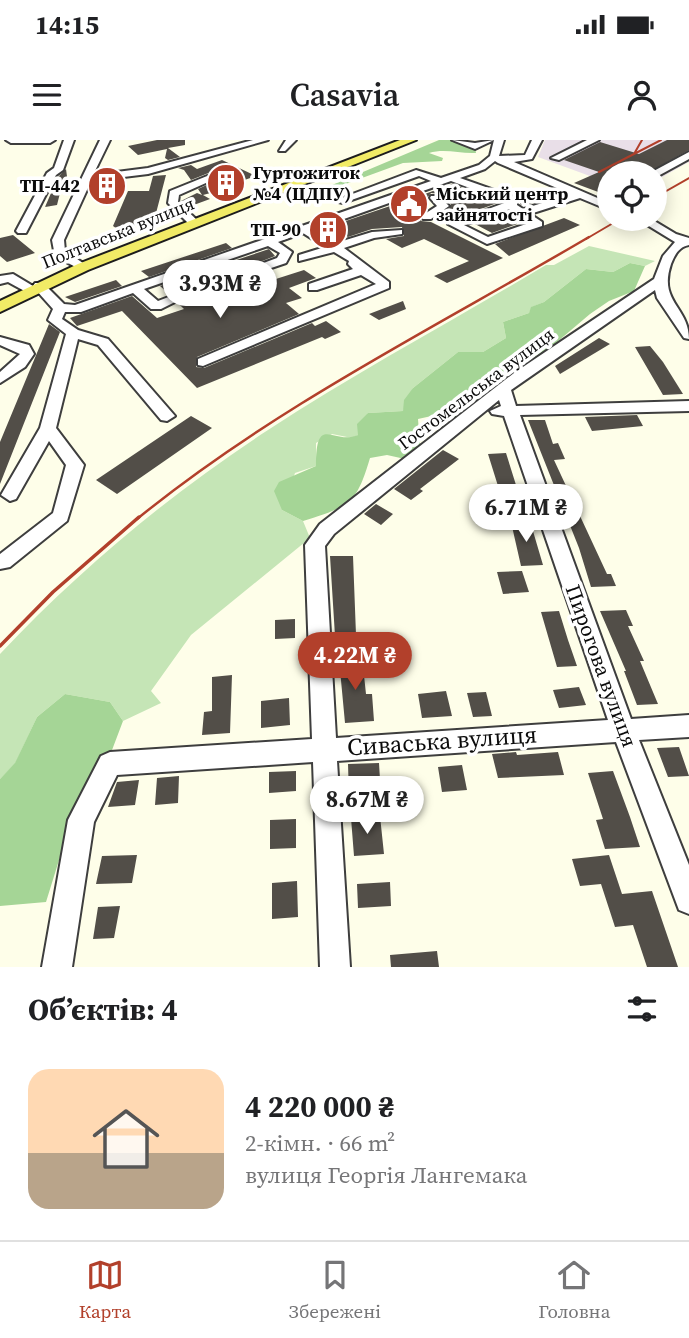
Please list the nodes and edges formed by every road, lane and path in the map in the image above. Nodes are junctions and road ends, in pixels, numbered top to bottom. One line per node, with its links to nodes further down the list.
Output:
1 (8, 140): 2 (street)
2 (50, 140)
3 (69, 140): 21 (street)
4 (121, 140): 13 (street)
5 (263, 140): 22 (street)
6 (291, 140): 15 (street)
7 (410, 140): 33 (main road, Полтавська вулиця)
8 (457, 140): 9 (street)
9 (489, 140)
10 (503, 140): 18 (street)
11 (537, 140): 18 (street)
12 (594, 140): 14 (street)
13 (104, 142): 21 (street)
14 (582, 142): 17 (street)
15 (282, 149)
16 (689, 155): 19 (street)
17 (556, 158)
18 (497, 159): 23 (street); 27 (street)
19 (667, 167)
20 (230, 170): 22 (street)
21 (76, 172): 22 (street); 35 (street); 42 (street)
22 (180, 176): 33 (street)
23 (446, 180): 24 (street); 25 (street); 29 (street)
24 (480, 191): 26 (street); 28 (street)
25 (426, 194): 32 (street); 34 (street)
26 (467, 195)
27 (579, 195): 30 (street); 31 (street)
28 (513, 199): 31 (street); 31 (street)
29 (339, 201)
30 (597, 202)
31 (522, 213)
32 (427, 217)
33 (194, 223): 42 (main road, Полтавська вулиця)
34 (305, 230): 38 (street); 40 (street)
35 (22, 231)
36 (667, 231): 39 (street)
37 (398, 232): 40 (street)
38 (270, 242): 48 (street); 49 (street)
39 (686, 242): 45 (street)
40 (335, 248): 41 (street); 43 (street)
41 (303, 258)
42 (83, 267): 47 (main road, Полтавська вулиця)
43 (363, 270): 46 (street); 56 (street)
44 (0, 280): 47 (street)
45 (660, 281): 54 (street); 58 (street, Гостомельська вулиця)
46 (313, 287)
47 (35, 288): 51 (main road, Полтавська вулиця); 52 (street)
48 (136, 289): 50 (street); 52 (street)
49 (223, 289)
50 (179, 297)
51 (0, 307)
52 (60, 309): 53 (street)
53 (73, 333): 62 (street); 63 (street)
54 (689, 335)
55 (0, 341): 57 (street)
56 (204, 362)
57 (0, 379)
58 (503, 390): 60 (street, Гостомельська вулиця); 61 (street, Пирогова вулиця)
59 (689, 406): 61 (street)
60 (477, 411): 61 (street); 68 (street, Гостомельська вулиця)
61 (509, 412): 67 (street, Пирогова вулиця)
62 (167, 416)
63 (48, 428): 64 (street); 65 (street)
64 (9, 495)
65 (3, 562)
66 (689, 726): 67 (street, Сиваська вулиця)
67 (623, 730): 68 (street, Сиваська вулиця); 69 (street, Пирогова вулиця)
68 (323, 748): 70 (street, Сиваська вулиця); 71 (street)
69 (689, 900)
70 (57, 967)
71 (335, 967)

